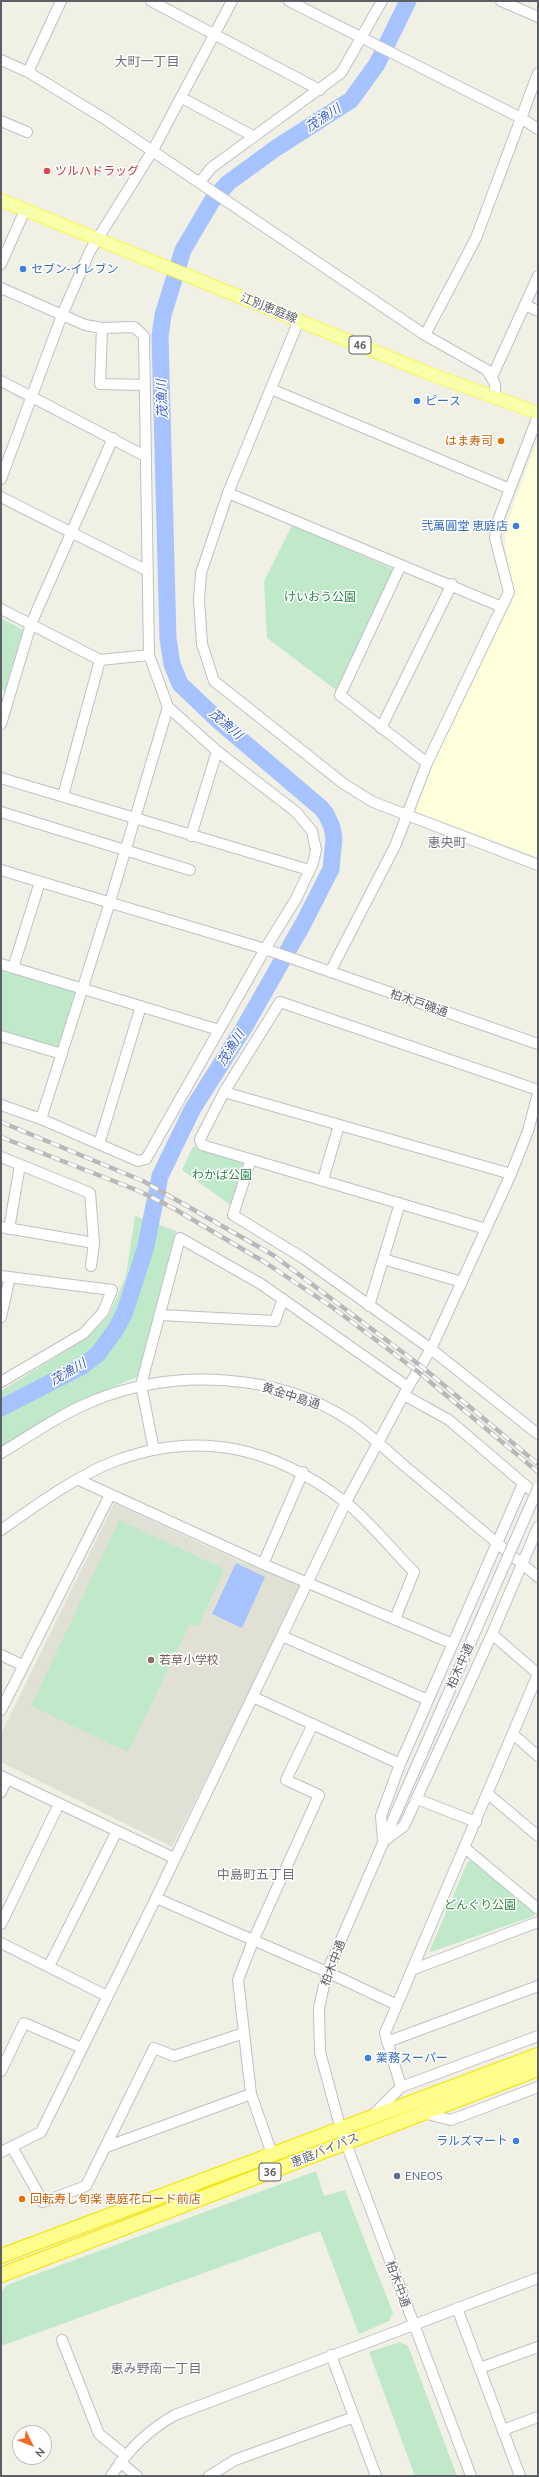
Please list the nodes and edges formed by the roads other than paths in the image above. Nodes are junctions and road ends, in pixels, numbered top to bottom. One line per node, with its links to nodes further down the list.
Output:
1 (61, 1): 11 (street)
2 (151, 1): 8 (street)
3 (232, 1): 8 (street)
4 (289, 1): 9 (street)
5 (382, 1): 9 (street)
6 (501, 1): 7 (street)
7 (538, 17)
8 (215, 33): 13 (street); 14 (street)
9 (366, 41): 13 (street); 15 (street)
10 (1, 60): 11 (street)
11 (28, 72): 20 (street)
12 (538, 73): 15 (street)
13 (320, 90): 19 (street)
14 (182, 98): 19 (street); 20 (street)
15 (521, 118): 17 (street); 33 (street)
16 (1, 120): 18 (street)
17 (538, 129)
18 (27, 132)
19 (254, 136): 21 (street)
20 (153, 150): 21 (street); 24 (street)
21 (204, 185): 33 (street)
22 (1, 200): 23 (main road, 江別恵庭線 / 46)
23 (24, 210): 24 (main road, 江別恵庭線 / 46); 25 (street)
24 (98, 239): 30 (street); 31 (main road, 江別恵庭線 / 46)
25 (1, 264)
26 (538, 276): 28 (street)
27 (1, 288): 30 (street)
28 (525, 305): 29 (street); 34 (street)
29 (538, 311)
30 (62, 315): 32 (street); 38 (street)
31 (299, 320): 37 (street); 39 (main road, 江別恵庭線 / 46)
32 (102, 328): 36 (street); 36 (street)
33 (425, 335): 34 (street)
34 (492, 377): 39 (street)
35 (1, 381): 38 (street)
36 (145, 385): 43 (street)
37 (271, 389): 45 (street); 46 (street)
38 (33, 397): 42 (street); 44 (street)
39 (495, 398): 40 (main road, 江別恵庭線 / 46)
40 (538, 413)
41 (538, 416): 45 (street)
42 (113, 438): 43 (street); 48 (street)
43 (145, 456): 50 (street)
44 (1, 479)
45 (510, 489): 52 (street)
46 (228, 493): 49 (street); 65 (street)
47 (1, 497): 48 (street)
48 (71, 533): 50 (street); 54 (street)
49 (401, 565): 51 (street); 59 (street)
50 (148, 571): 55 (street)
51 (452, 584): 52 (street); 59 (street)
52 (502, 606): 61 (street)
53 (1, 608): 54 (street)
54 (32, 624): 56 (street); 58 (street)
55 (149, 655): 56 (street); 57 (street)
56 (100, 660): 63 (street)
57 (168, 707): 60 (street); 66 (street)
58 (1, 724)
59 (381, 728): 61 (street)
60 (216, 751): 67 (street); 72 (street)
61 (427, 763): 65 (street)
62 (1, 778): 63 (street)
63 (63, 796): 66 (street)
64 (1, 812): 68 (street)
65 (406, 816): 69 (street); 78 (street)
66 (135, 818): 67 (street); 68 (street)
67 (191, 836): 72 (street)
68 (125, 851): 71 (street); 74 (street)
69 (538, 865)
70 (1, 870): 73 (street, 柏木戸磯通)
71 (190, 870)
72 (310, 870): 75 (street)
73 (40, 882): 74 (street, 柏木戸磯通); 77 (street)
74 (110, 902): 75 (street, 柏木戸磯通); 79 (street)
75 (269, 951): 78 (street, 柏木戸磯通); 81 (street)
76 (1, 964): 77 (street)
77 (14, 968): 79 (street)
78 (330, 972): 83 (street, 柏木戸磯通)
79 (82, 989): 80 (street); 84 (street)
80 (142, 1006): 81 (street); 90 (street)
81 (219, 1030): 90 (street)
82 (1, 1036): 84 (street)
83 (538, 1044)
84 (62, 1054): 88 (street)
85 (224, 1092): 86 (street); 89 (street); 92 (street)
86 (538, 1092): 94 (street)
87 (1, 1105): 88 (street)
88 (41, 1120): 90 (street)
89 (340, 1125): 94 (street); 95 (street)
90 (99, 1144)
91 (1, 1157): 93 (street)
92 (251, 1159): 95 (street); 105 (street)
93 (20, 1165): 97 (street); 99 (street)
94 (511, 1174): 98 (street)
95 (323, 1180): 96 (street)
96 (400, 1203): 98 (street); 100 (street)
97 (5, 1228): 99 (street)
98 (486, 1229): 103 (street)
99 (94, 1242): 101 (street)
100 (383, 1259): 103 (street); 105 (street)
101 (91, 1266)
102 (6, 1277): 107 (street); 109 (street)
103 (462, 1282): 108 (street)
104 (283, 1299): 106 (street); 106 (street); 111 (street)
105 (369, 1306): 108 (street)
106 (160, 1315): 110 (street)
107 (1, 1317)
108 (431, 1349): 111 (street); 112 (street)
109 (1, 1382)
110 (141, 1385): 113 (street, 黄金中島通); 114 (street); 115 (street, 黄金中島通)
111 (406, 1391): 113 (street); 118 (street)
112 (538, 1434)
113 (378, 1444): 122 (street); 125 (street, 黄金中島通)
114 (154, 1450): 116 (street); 117 (street)
115 (1, 1453)
116 (303, 1472): 122 (street); 127 (street)
117 (79, 1480): 120 (street); 124 (street)
118 (523, 1484): 121 (street); 125 (street)
119 (538, 1488): 152 (street, 柏木中通, bridge)
120 (110, 1494): 127 (street); 135 (street)
121 (538, 1496)
122 (346, 1502): 129 (street); 130 (street)
123 (538, 1526): 126 (street)
124 (1, 1529)
125 (497, 1542): 126 (street, 黄金中島通); 133 (street)
126 (522, 1563): 128 (street, 黄金中島通); 131 (street)
127 (263, 1564): 129 (street)
128 (538, 1577)
129 (308, 1583): 130 (street); 132 (street)
130 (395, 1619): 133 (street)
131 (492, 1634): 136 (street); 147 (street)
132 (282, 1636): 137 (street); 138 (street)
133 (453, 1644): 138 (street)
134 (1, 1655): 135 (street)
135 (22, 1665): 139 (street)
136 (538, 1674): 141 (street)
137 (253, 1697): 140 (street); 154 (street)
138 (428, 1700): 143 (street)
139 (1, 1710)
140 (313, 1724): 143 (street); 159 (street)
141 (513, 1734): 142 (street); 146 (street)
142 (538, 1756)
143 (400, 1764): 152 (street)
144 (4, 1778): 145 (street); 148 (street)
145 (1, 1792)
146 (488, 1794): 149 (street); 151 (street)
147 (417, 1799): 149 (street); 152 (street)
148 (59, 1804): 150 (street); 158 (street)
149 (476, 1822): 153 (street)
150 (117, 1831): 154 (street); 161 (street)
151 (538, 1836)
152 (383, 1842): 163 (street, 柏木中通)
153 (465, 1848): 156 (street); 162 (street)
154 (174, 1858): 155 (street)
155 (156, 1898): 159 (street); 165 (street)
156 (538, 1909)
157 (538, 1922): 162 (street)
158 (1, 1924)
159 (253, 1941): 163 (street); 167 (street)
160 (1, 1943): 161 (street)
161 (49, 1966): 165 (street)
162 (414, 1969): 166 (street)
163 (327, 1972): 166 (street); 179 (street, 柏木中通)
164 (538, 1986): 169 (street)
165 (106, 1996): 170 (street)
166 (397, 2005): 169 (street)
167 (244, 2033): 176 (street); 181 (street)
168 (538, 2036): 174 (street)
169 (387, 2042): 174 (street)
170 (82, 2048): 173 (street); 180 (street)
171 (538, 2055): 178 (highway, 恵庭バイパス / 36)
172 (538, 2069): 177 (highway, 恵庭バイパス / 36)
173 (1, 2071)
174 (401, 2087): 178 (street)
175 (538, 2087): 177 (street)
176 (251, 2094): 181 (street); 183 (street)
177 (422, 2113): 179 (highway, 恵庭バイパス / 36)
178 (371, 2117): 179 (highway, 恵庭バイパス / 36)
179 (343, 2136): 183 (highway, 恵庭バイパス / 36); 185 (highway, 恵庭バイパス / 36); 188 (street, 柏木中通)
180 (12, 2147): 181 (street); 182 (street)
181 (106, 2147)
182 (1, 2152)
183 (272, 2154): 184 (highway, 恵庭バイパス / 36)
184 (1, 2256)
185 (1, 2275)
186 (538, 2278): 187 (street)
187 (457, 2308): 188 (street); 192 (street)
188 (414, 2325): 191 (street); 201 (street, 柏木中通)
189 (62, 2340): 196 (street)
190 (538, 2347): 192 (street)
191 (331, 2355): 193 (street); 196 (street)
192 (480, 2368): 195 (street)
193 (354, 2417): 199 (street); 200 (street)
194 (538, 2417): 195 (street)
195 (503, 2430): 202 (street)
196 (123, 2459): 197 (street); 198 (street)
197 (111, 2476)
198 (137, 2476)
199 (209, 2476)
200 (376, 2476)
201 (471, 2476)
202 (520, 2476)

